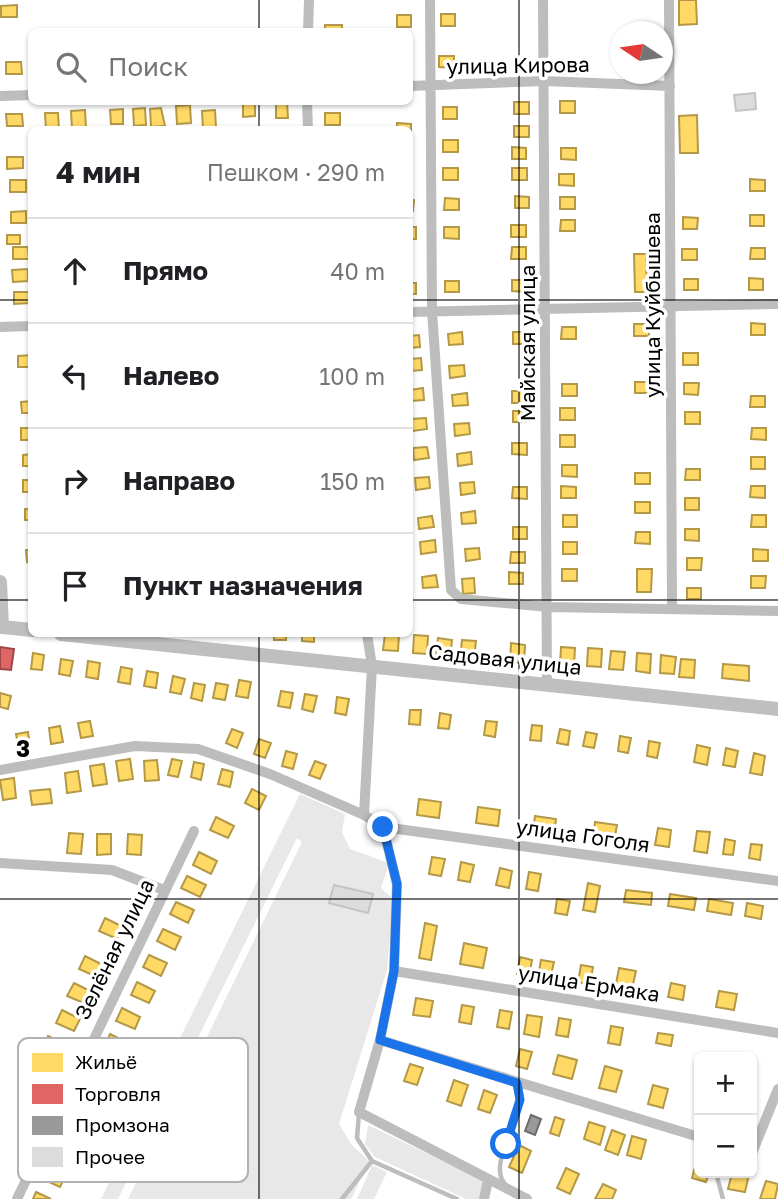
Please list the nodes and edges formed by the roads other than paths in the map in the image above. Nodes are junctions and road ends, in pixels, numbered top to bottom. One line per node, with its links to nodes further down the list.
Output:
1 (309, 0): 5 (street)
2 (430, 0): 7 (street)
3 (543, 0): 6 (street, Майская улица)
4 (669, 0): 9 (street, улица Куйбышева)
5 (308, 28)
6 (544, 81): 7 (street, улица Кирова); 9 (street, улица Кирова); 16 (street, Майская улица)
7 (430, 85): 8 (street, улица Кирова); 17 (street)
8 (413, 86)
9 (670, 86): 15 (street, улица Куйбышева)
10 (28, 95): 11 (street)
11 (0, 96)
12 (307, 105): 13 (street)
13 (308, 126)
14 (778, 304): 15 (street)
15 (671, 306): 16 (street); 23 (street, улица Куйбышева)
16 (546, 308): 17 (street); 22 (street, Майская улица)
17 (432, 311): 18 (street); 22 (street)
18 (413, 312)
19 (28, 326): 20 (street)
20 (0, 327)
21 (0, 582): 25 (street)
22 (548, 607): 23 (street); 30 (street, Майская улица)
23 (672, 609): 24 (street)
24 (778, 611)
25 (1, 628): 26 (street)
26 (28, 630)
27 (90, 637): 29 (street, Садовая улица)
28 (367, 637): 29 (street)
29 (372, 666): 30 (street, Садовая улица); 33 (street)
30 (547, 685): 31 (street, Садовая улица)
31 (778, 709)
32 (0, 770): 33 (street)
33 (364, 815): 34 (street)
34 (383, 827): 37 (street, улица Гоголя); 39 (street)
35 (194, 831): 38 (street, Зелёная улица)
36 (0, 863): 38 (street)
37 (778, 881)
38 (164, 890): 41 (street, Зелёная улица)
39 (394, 971): 40 (street, улица Ермака); 42 (street)
40 (778, 1033)
41 (94, 1038)
42 (380, 1040): 43 (street); 45 (street)
43 (517, 1083): 46 (street); 52 (lane)
44 (778, 1089): 47 (street)
45 (359, 1112): 48 (lane); 50 (street)
46 (694, 1136)
47 (757, 1141)
48 (372, 1161): 54 (lane); 55 (lane)
49 (717, 1178): 58 (lane)
50 (488, 1180): 52 (street); 56 (street)
51 (25, 1182): 53 (street, Зелёная улица)
52 (513, 1192): 57 (street)
53 (17, 1199)
54 (342, 1199)
55 (457, 1199)
56 (484, 1199)
57 (527, 1199)
58 (723, 1199)

